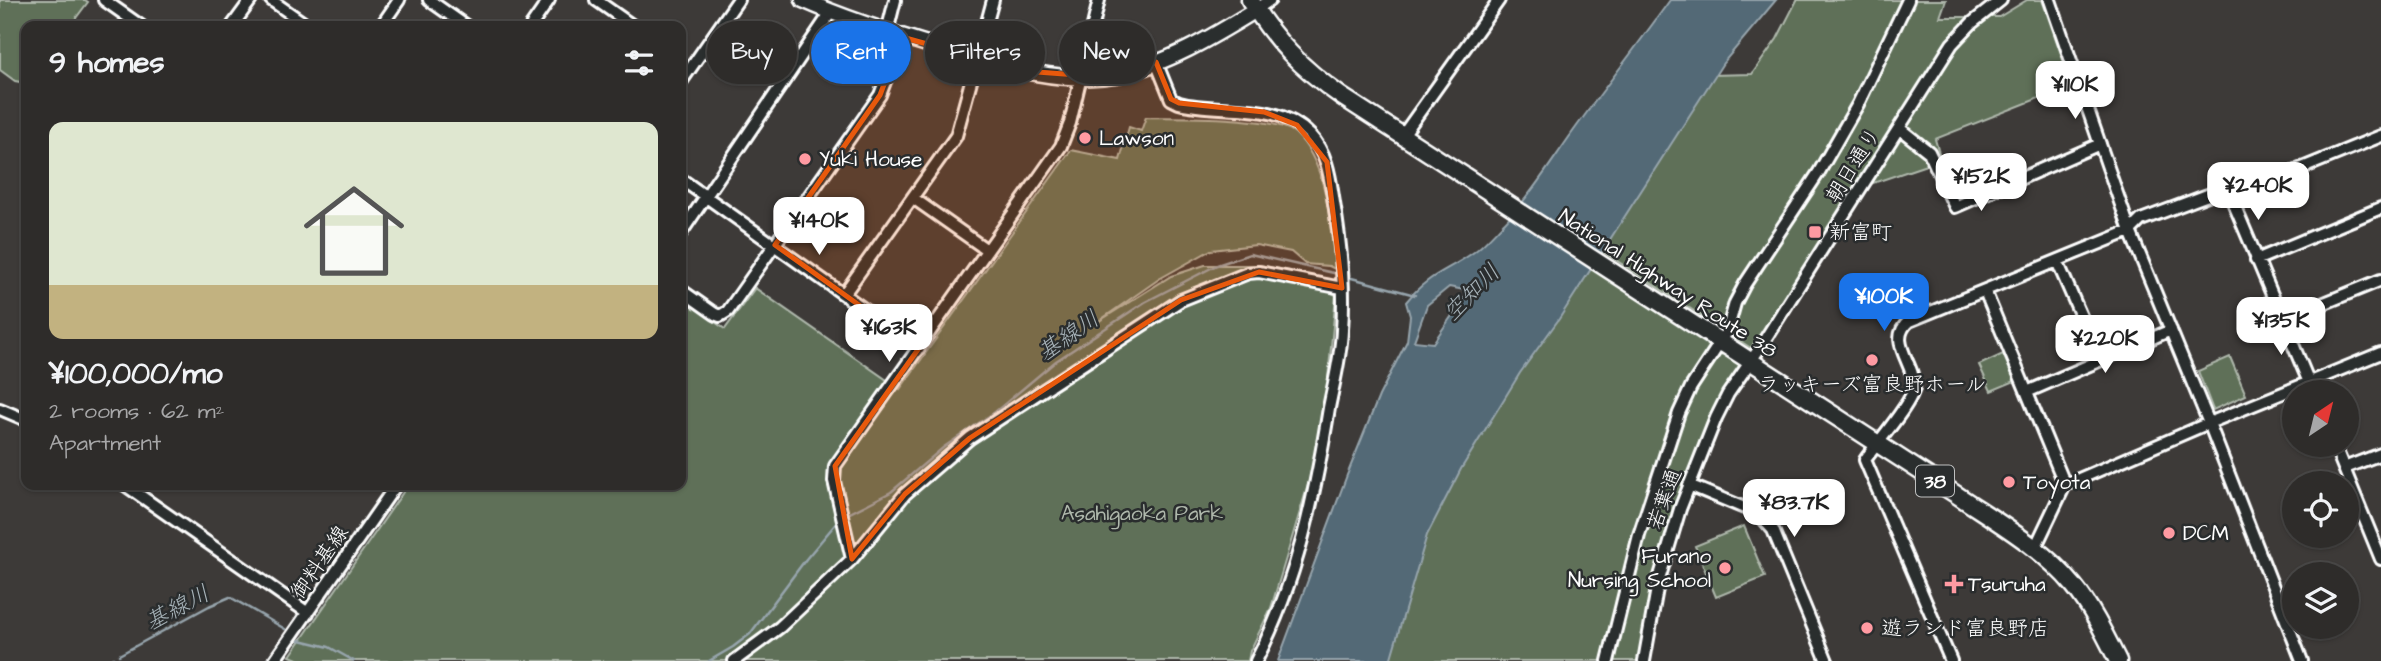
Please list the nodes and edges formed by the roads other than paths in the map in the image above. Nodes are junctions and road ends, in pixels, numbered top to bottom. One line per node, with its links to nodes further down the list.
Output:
1 (104, 0): 19 (street)
2 (251, 0): 20 (street)
3 (271, 0): 21 (street)
4 (400, 0): 22 (street)
5 (429, 0): 23 (street)
6 (549, 0): 24 (street)
7 (596, 0): 25 (street)
8 (738, 0): 32 (street)
9 (803, 0): 18 (main road)
10 (895, 0): 27 (street)
11 (993, 0): 28 (street)
12 (1099, 0): 29 (street)
13 (1499, 0): 38 (street)
14 (1908, 0): 59 (street)
15 (2001, 0): 37 (street, 朝日通り)
16 (2050, 0): 40 (street)
17 (1259, 3): 30 (main road); 38 (highway, National Highway Route 38 / 38)
18 (831, 12): 26 (main road); 42 (street)
19 (134, 21)
20 (236, 21)
21 (301, 21)
22 (385, 21)
23 (459, 21)
24 (534, 21)
25 (626, 21)
26 (856, 21)
27 (890, 21)
28 (987, 21)
29 (1094, 21)
30 (1156, 62): 53 (street)
31 (686, 64): 32 (street)
32 (691, 67): 33 (street)
33 (686, 74)
34 (884, 84): 48 (street)
35 (970, 84): 44 (street)
36 (1079, 84): 49 (street)
37 (1899, 128): 40 (street); 63 (street, 朝日通り)
38 (1403, 135): 59 (highway, National Highway Route 38 / 38)
39 (2381, 136): 43 (street)
40 (2100, 145): 47 (street)
41 (686, 183): 42 (street)
42 (706, 197): 46 (street); 48 (street)
43 (2231, 197): 47 (street); 50 (street)
44 (913, 198): 49 (street); 56 (street)
45 (2381, 208): 50 (street)
46 (686, 226)
47 (2130, 230): 51 (street); 58 (street)
48 (775, 245): 55 (street); 56 (street)
49 (987, 250): 60 (street)
50 (2256, 260): 57 (street)
51 (2057, 261): 54 (street); 62 (street)
52 (2381, 280): 57 (street)
53 (1342, 288): 82 (street); 87 (street)
54 (1985, 291): 66 (street); 71 (street)
55 (686, 294)
56 (844, 294): 60 (street)
57 (2283, 320): 64 (street)
58 (2171, 330): 62 (street); 70 (street)
59 (1718, 340): 63 (highway, National Highway Route 38 / 38); 88 (street)
60 (919, 348): 82 (street)
61 (2381, 353): 65 (street)
62 (2100, 360): 66 (street)
63 (1751, 362): 71 (highway, National Highway Route 38 / 38); 75 (street, 若葉通)
64 (2308, 380)
65 (2325, 380)
66 (2027, 392): 76 (street)
67 (2282, 397): 70 (street)
68 (0, 409): 69 (street)
69 (21, 418)
70 (2209, 423): 76 (street); 93 (street)
71 (1876, 444): 81 (highway, National Highway Route 38 / 38); 91 (street)
72 (2381, 454): 74 (street)
73 (2339, 457): 74 (street)
74 (2344, 468): 80 (street)
75 (1689, 485): 89 (street, 若葉通); 90 (street)
76 (2065, 485): 81 (street)
77 (132, 490): 84 (street)
78 (393, 490): 84 (street, 御料基線)
79 (2381, 524): 80 (street)
80 (2369, 529): 83 (street)
81 (2035, 548): 92 (highway, National Highway Route 38 / 38)
82 (852, 559): 86 (street)
83 (2381, 559)
84 (307, 613): 85 (street, 御料基線)
85 (274, 661)
86 (734, 661)
87 (1256, 661)
88 (1608, 661)
89 (1644, 661)
90 (1827, 661)
91 (1951, 661)
92 (2118, 661)
93 (2302, 661)

